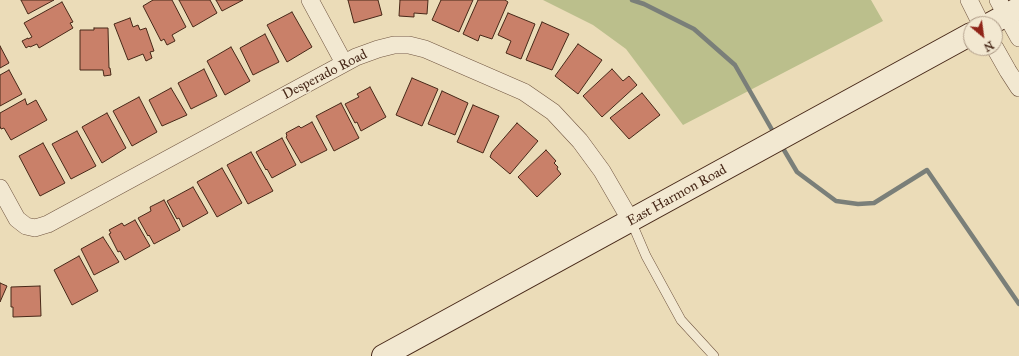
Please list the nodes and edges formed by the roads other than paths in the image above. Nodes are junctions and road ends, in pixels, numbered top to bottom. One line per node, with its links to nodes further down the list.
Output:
1 (310, 0): 8 (street)
2 (969, 0): 4 (street)
3 (1003, 12): 6 (street)
4 (977, 16)
5 (963, 38): 11 (main road, East Harmon Road)
6 (1019, 38)
7 (1000, 56): 9 (street)
8 (344, 63): 10 (street, Desperado Road); 11 (street, Desperado Road)
9 (1019, 88)
10 (0, 188)
11 (631, 221): 12 (main road, East Harmon Road); 13 (lane)
12 (383, 356)
13 (714, 356)

